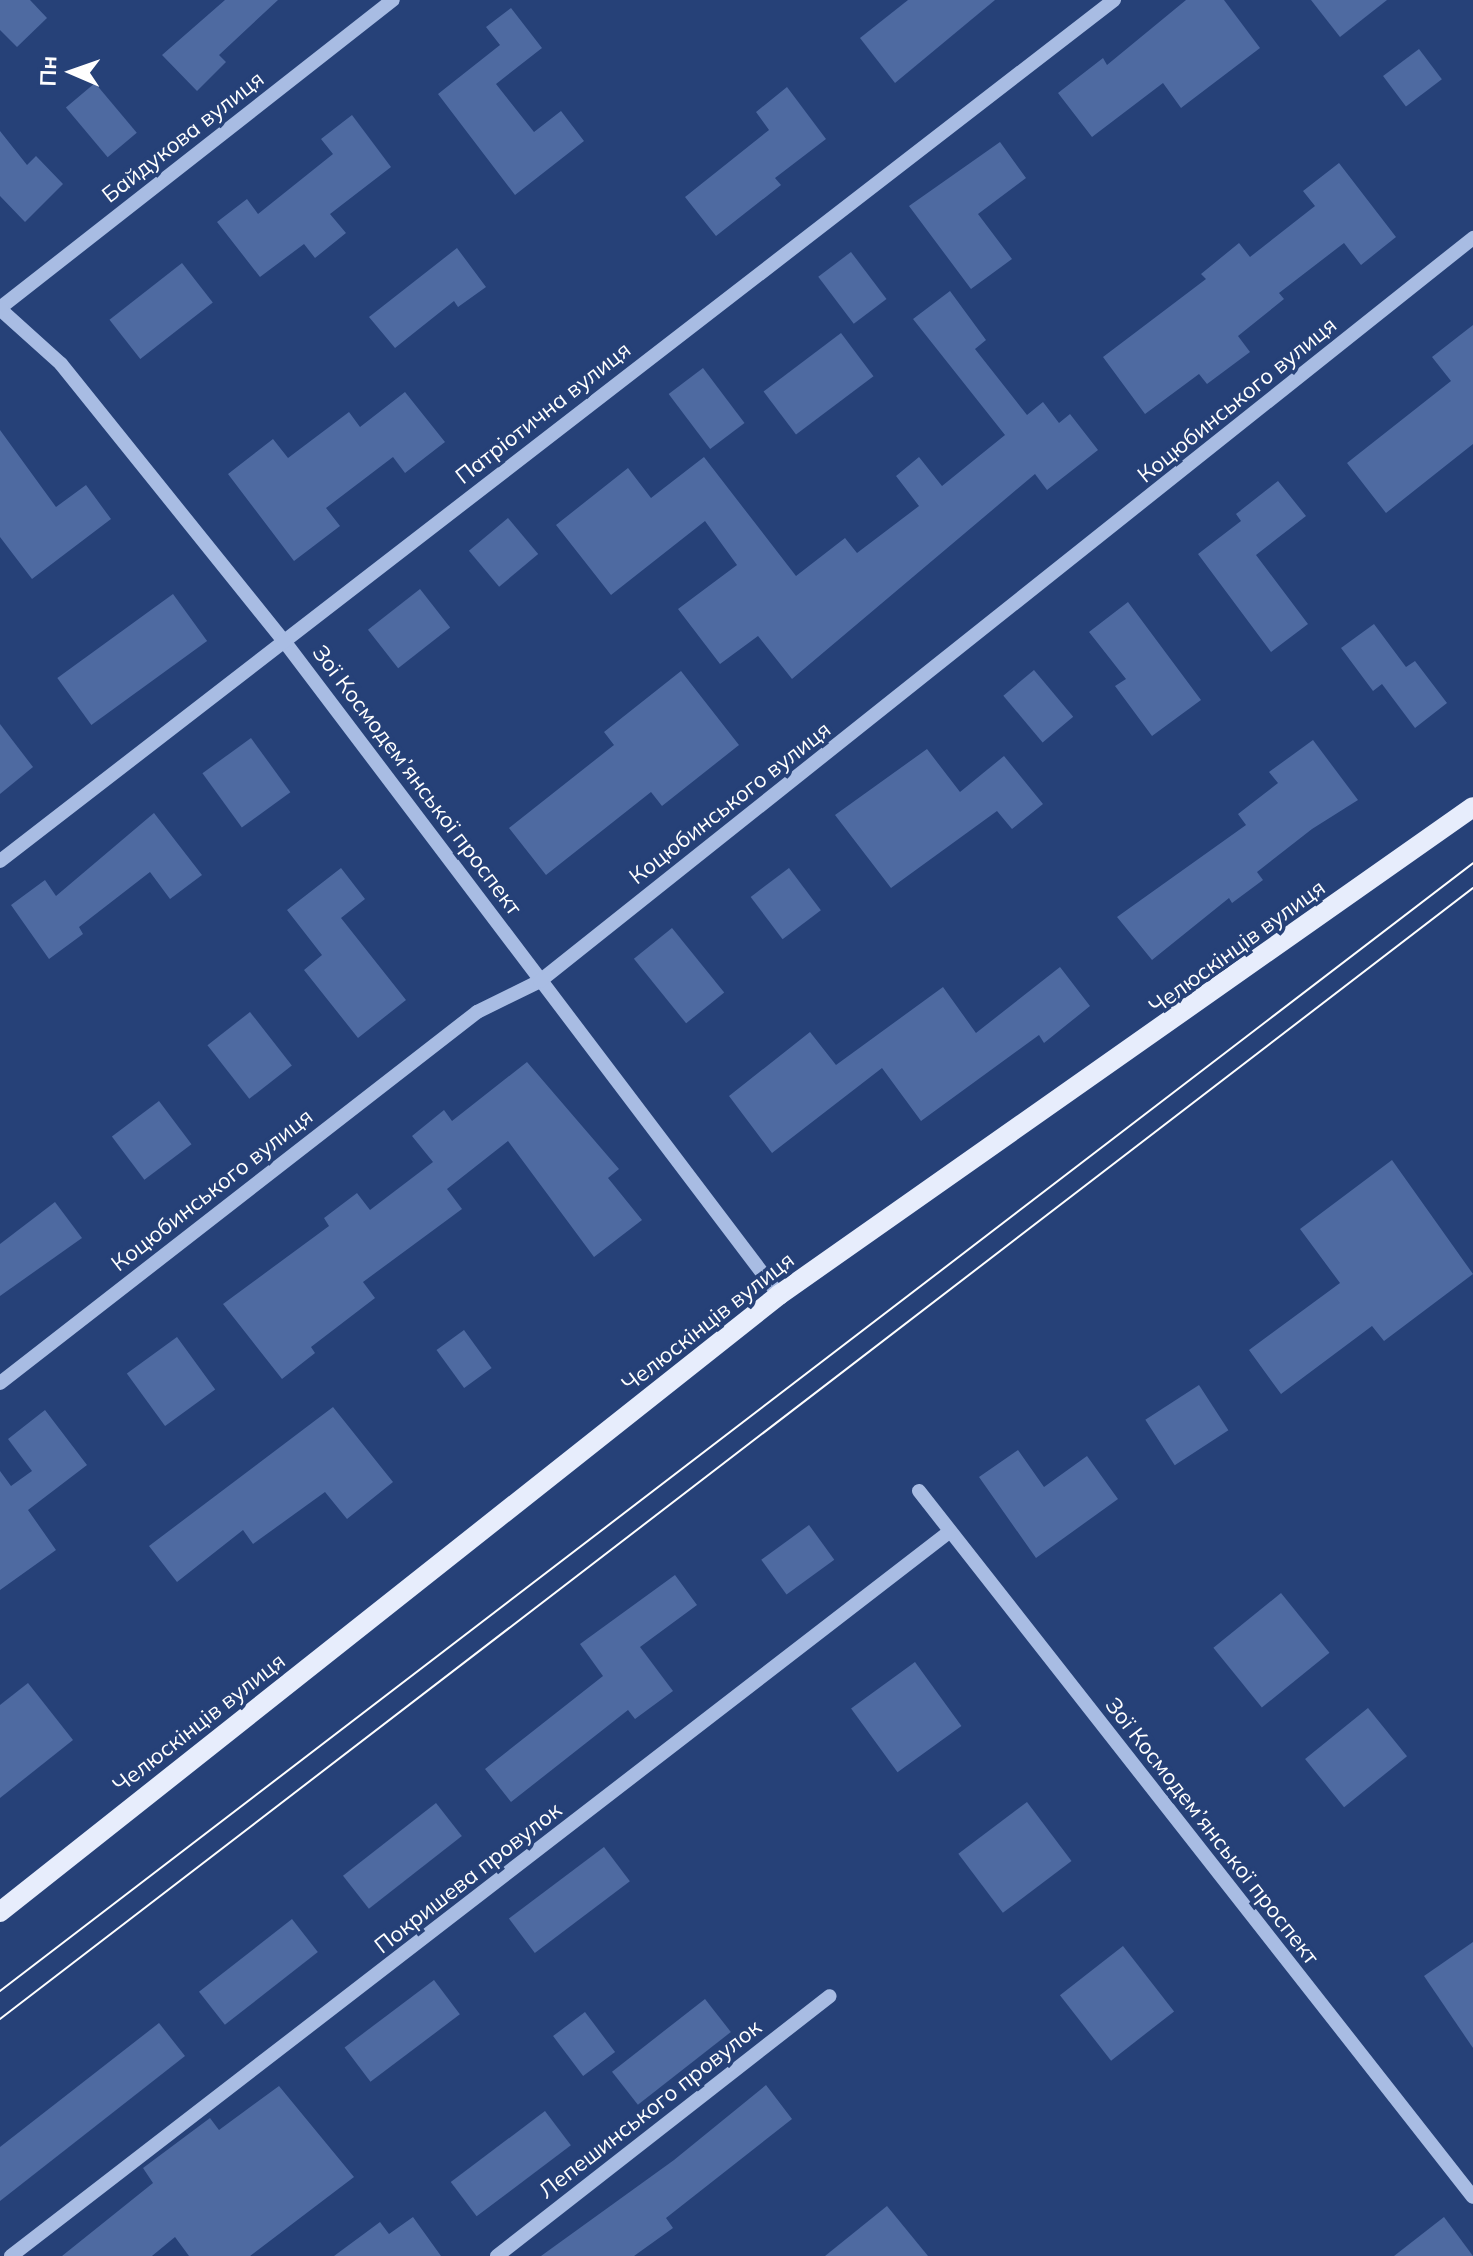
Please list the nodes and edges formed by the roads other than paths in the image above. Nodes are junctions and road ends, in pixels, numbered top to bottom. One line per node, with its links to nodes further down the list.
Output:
1 (393, 0): 4 (street, Байдукова вулиця)
2 (1114, 0): 5 (street, Патріотична вулиця)
3 (1473, 238): 8 (street, Коцюбинського вулиця)
4 (0, 308): 5 (street, Зої Космодем’янської проспект)
5 (284, 641): 7 (street, Патріотична вулиця); 8 (street, Зої Космодем’янської проспект)
6 (1473, 807): 9 (main road, Челюскінців вулиця)
7 (0, 861)
8 (540, 981): 9 (street, Зої Космодем’янської проспект); 10 (street, Коцюбинського вулиця)
9 (779, 1295): 13 (main road, Челюскінців вулиця)
10 (0, 1383)
11 (919, 1491): 12 (street, Зої Космодем’янської проспект)
12 (949, 1532): 15 (street, Зої Космодем’янської проспект); 16 (street, Покришева провулок)
13 (0, 1912)
14 (830, 1996): 17 (street, Лепешинського провулок)
15 (1473, 2197)
16 (11, 2256)
17 (497, 2256)

